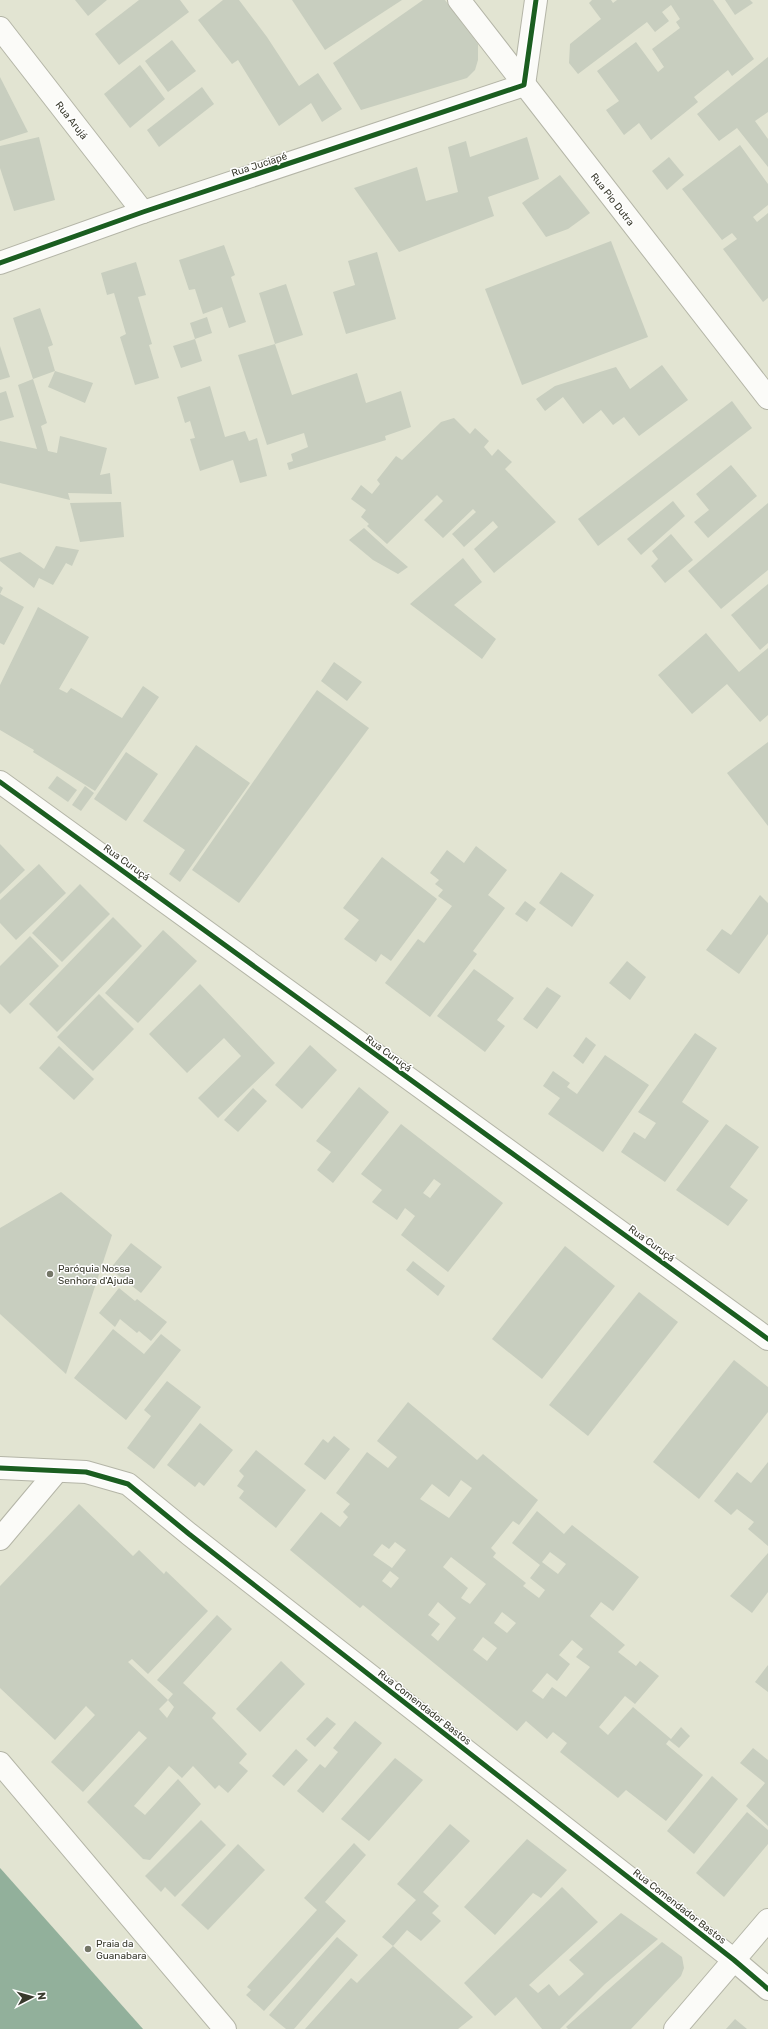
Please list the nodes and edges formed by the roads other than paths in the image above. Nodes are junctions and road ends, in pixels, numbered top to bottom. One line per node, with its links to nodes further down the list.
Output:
1 (459, 0): 4 (street, Rua Pio Dutra)
2 (536, 0): 4 (street)
3 (0, 28): 5 (street, Rua Arujá)
4 (524, 85): 5 (street, Rua Juciapé); 7 (street, Rua Pio Dutra)
5 (143, 212): 6 (street, Rua Juciapé)
6 (0, 263)
7 (768, 398)
8 (0, 782): 9 (street, Rua Curuçá)
9 (768, 1339)
10 (0, 1468): 11 (street, Rua Comendador Bastos)
11 (57, 1471): 12 (street); 15 (street, Rua Comendador Bastos)
12 (0, 1539)
13 (0, 1763): 17 (street)
14 (768, 1920): 15 (street)
15 (734, 1960): 16 (street, Rua Comendador Bastos); 18 (street)
16 (768, 1989)
17 (225, 2029)
18 (675, 2029)

